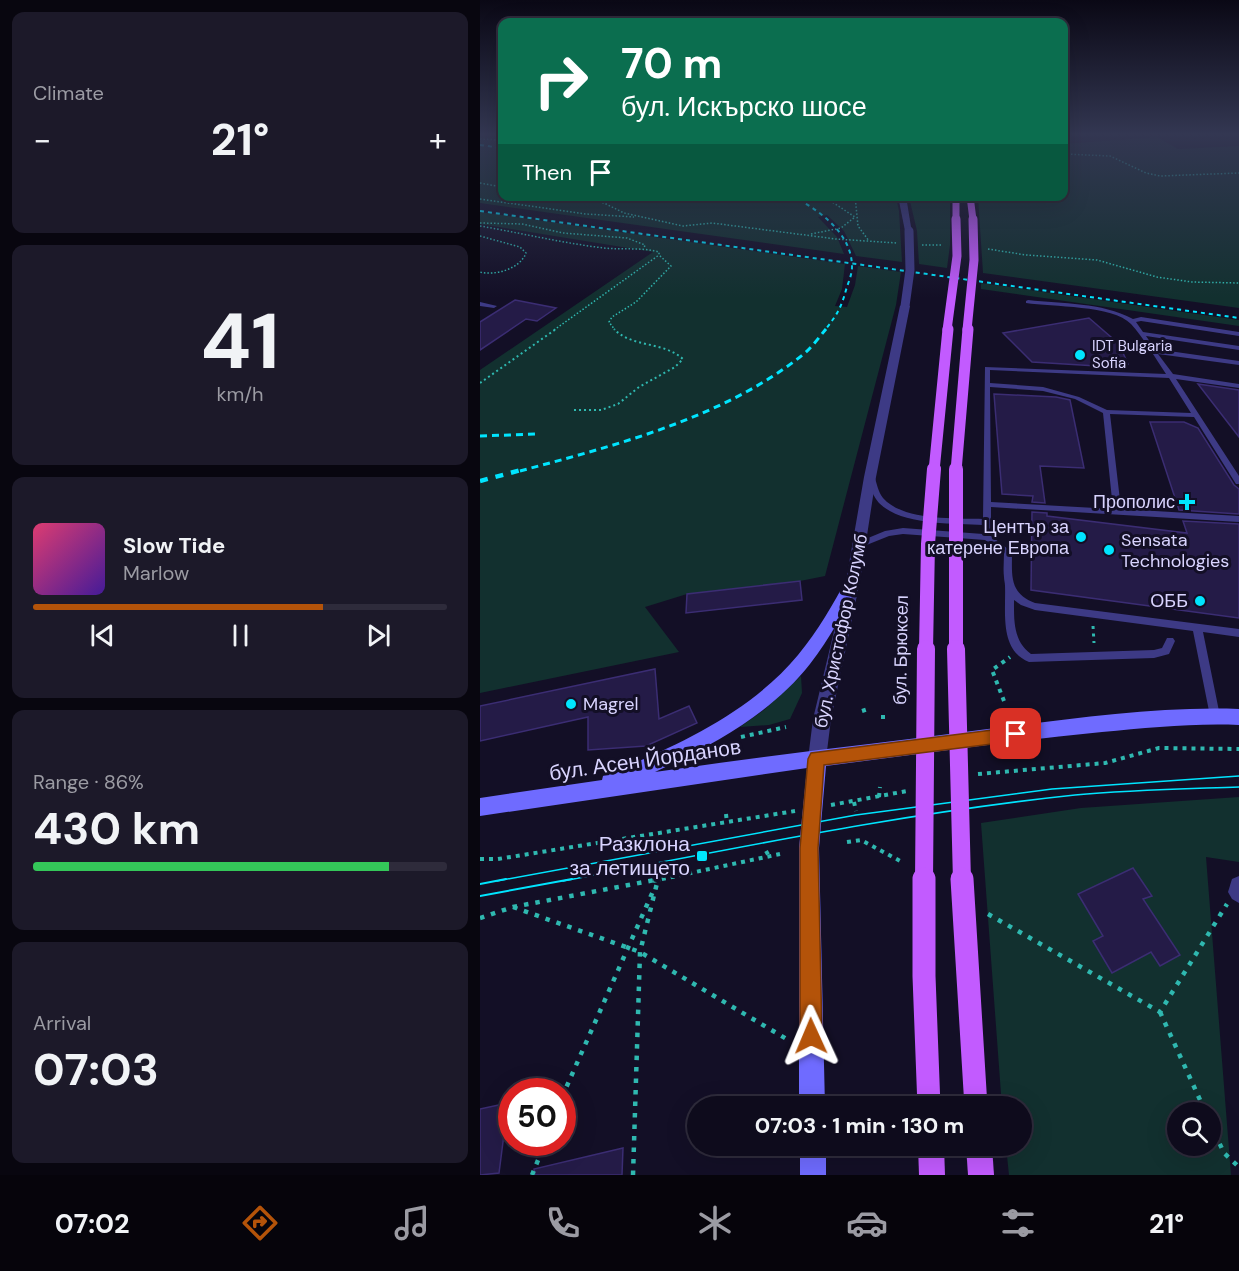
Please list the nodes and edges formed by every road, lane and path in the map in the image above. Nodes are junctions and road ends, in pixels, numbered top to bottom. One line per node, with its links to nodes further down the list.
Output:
1 (480, 199): 7 (path)
2 (831, 201): 8 (path)
3 (855, 201): 8 (path)
4 (903, 201): 32 (street, бул. Христофор Колумб, bridge)
5 (956, 201): 86 (main road, бул. Брюксел, bridge)
6 (970, 201): 87 (main road, bridge)
7 (642, 217)
8 (855, 217): 10 (path); 12 (path)
9 (480, 225): 13 (path); 13 (path)
10 (806, 235)
11 (480, 236): 15 (path)
12 (871, 242)
13 (644, 248): 14 (path)
14 (659, 255): 26 (path); 29 (path)
15 (480, 272)
16 (1028, 302): 19 (lane)
17 (480, 304): 18 (lane)
18 (494, 306)
19 (1132, 321): 20 (lane); 21 (lane)
20 (1142, 334): 22 (lane); 23 (lane)
21 (1239, 334)
22 (1239, 348)
23 (1153, 351): 24 (lane); 25 (lane)
24 (1239, 363)
25 (1171, 376): 27 (lane); 28 (lane); 31 (lane)
26 (480, 383)
27 (987, 385): 30 (lane); 34 (lane)
28 (1239, 386)
29 (574, 410)
30 (1106, 412): 31 (lane); 35 (lane)
31 (1196, 415): 33 (lane)
32 (870, 477): 37 (lane); 39 (street, бул. Христофор Колумб)
33 (1239, 482)
34 (987, 504): 35 (lane); 37 (lane)
35 (1117, 512): 36 (lane)
36 (1239, 519)
37 (987, 522): 38 (lane)
38 (987, 537): 39 (lane); 41 (lane)
39 (859, 545): 40 (street, бул. Христофор Колумб)
40 (853, 581): 58 (street, бул. Христофор Колумб); 62 (main road)
41 (1009, 585): 42 (lane); 46 (lane)
42 (1093, 614): 43 (lane); 47 (path)
43 (1197, 627): 44 (lane); 52 (lane)
44 (1239, 633)
45 (1170, 641): 47 (lane)
46 (1017, 651): 47 (lane); 48 (path)
47 (1098, 657)
48 (1004, 701)
49 (868, 709): 50 (path)
50 (862, 711)
51 (882, 715): 54 (path)
52 (1215, 716): 53 (main road, бул. Асен Йорданов); 58 (main road, бул. Асен Йорданов)
53 (1239, 717)
54 (883, 722)
55 (786, 727): 56 (path)
56 (734, 739)
57 (1239, 749): 59 (path)
58 (817, 759): 62 (main road, бул. Асен Йорданов); 83 (main road, бул. Христофор Колумб)
59 (968, 776)
60 (880, 787): 63 (path)
61 (915, 789): 63 (path)
62 (586, 792): 64 (main road, бул. Асен Йорданов)
63 (879, 798): 65 (path)
64 (480, 807)
65 (855, 811)
66 (726, 814): 68 (path)
67 (755, 818): 68 (path)
68 (727, 823): 73 (path)
69 (847, 842): 74 (path)
70 (766, 851): 72 (path)
71 (780, 854): 72 (path)
72 (769, 856): 75 (path)
73 (480, 859)
74 (903, 863)
75 (658, 879): 77 (path); 80 (path); 81 (path)
76 (1239, 888): 82 (path)
77 (513, 907): 79 (path); 80 (path)
78 (988, 914): 82 (path)
79 (480, 918)
80 (628, 948): 81 (path); 84 (path)
81 (640, 952): 83 (path); 96 (path)
82 (1160, 1012): 88 (path)
83 (812, 1054): 85 (main road, бул. Христофор Колумб)
84 (570, 1078)
85 (812, 1096)
86 (929, 1096)
87 (975, 1096)
88 (1201, 1102)
89 (1221, 1147): 94 (path)
90 (540, 1156): 95 (path)
91 (813, 1156): 97 (main road)
92 (931, 1156): 98 (main road)
93 (980, 1156): 99 (main road)
94 (1239, 1167)
95 (532, 1175)
96 (633, 1175)
97 (813, 1175)
98 (932, 1175)
99 (981, 1175)

